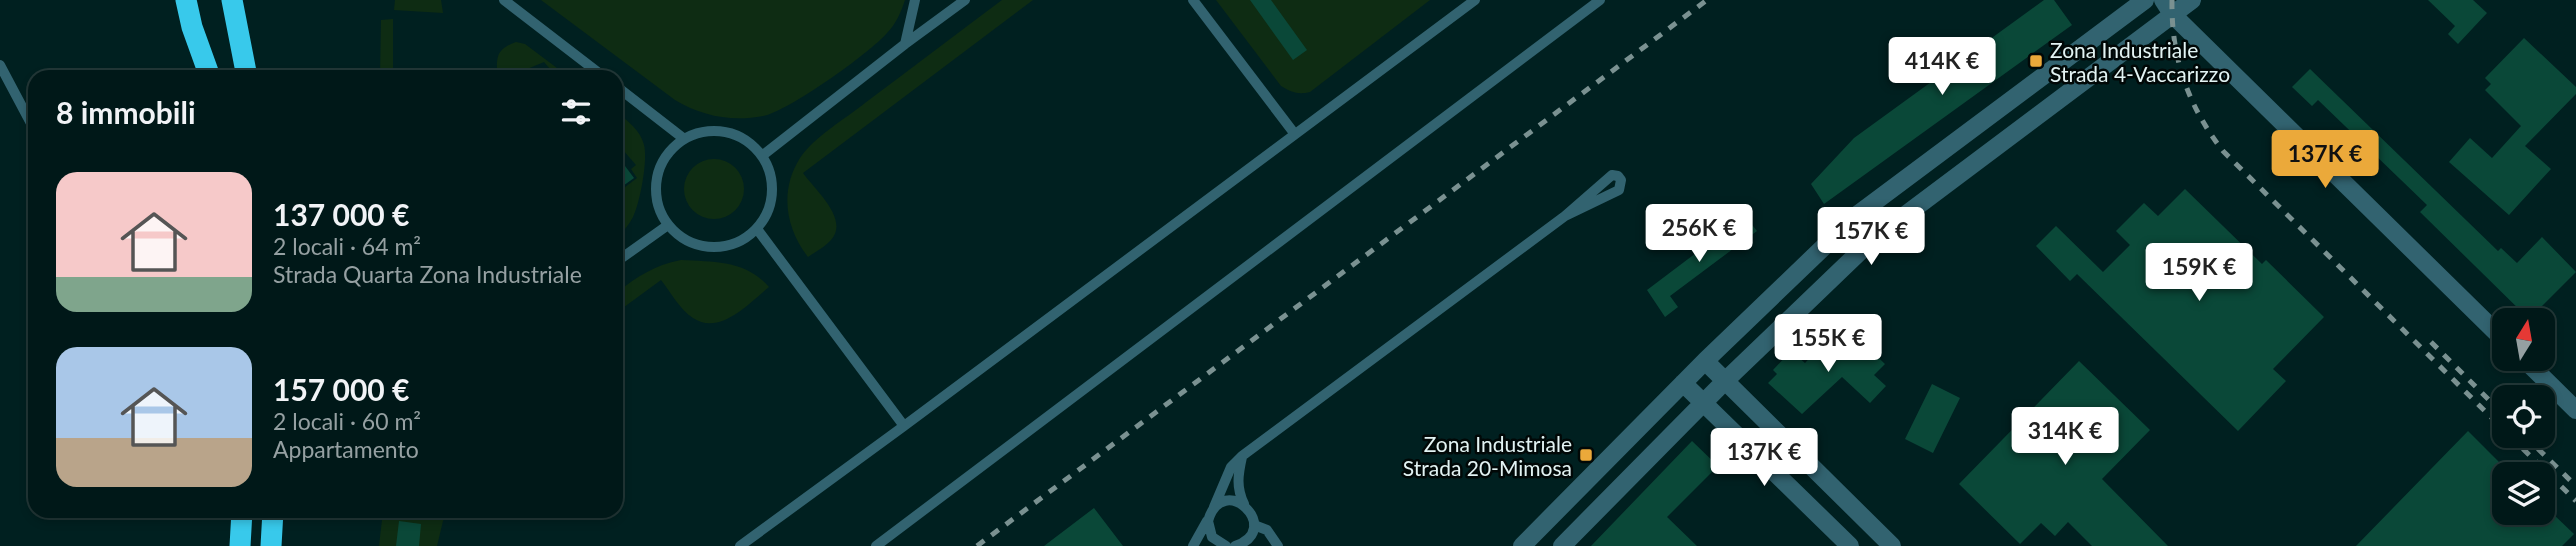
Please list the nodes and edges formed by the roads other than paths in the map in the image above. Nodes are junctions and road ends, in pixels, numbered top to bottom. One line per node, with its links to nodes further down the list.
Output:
1 (186, 0): 15 (highway)
2 (201, 0): 16 (highway)
3 (232, 0): 17 (highway)
4 (504, 0): 18 (lane)
5 (915, 0): 13 (lane)
6 (965, 0): 13 (lane)
7 (1193, 0): 22 (lane)
8 (1475, 0): 22 (lane)
9 (1600, 0): 52 (lane)
10 (2145, 0): 21 (street)
11 (2192, 0): 12 (street)
12 (2167, 7): 24 (street); 30 (street)
13 (905, 44): 25 (lane)
14 (0, 65): 20 (lane)
15 (207, 70)
16 (215, 70)
17 (246, 70)
18 (595, 70)
19 (623, 91): 23 (lane)
20 (28, 118)
21 (1978, 125): 24 (street); 31 (street)
22 (1294, 133): 37 (lane)
23 (683, 138): 25 (lane); 27 (lane)
24 (1997, 148): 33 (street)
25 (763, 155): 28 (lane)
26 (1565, 216): 26 (lane); 39 (lane)
27 (667, 225): 28 (lane); 29 (lane)
28 (757, 229): 37 (lane)
29 (623, 257)
30 (2492, 328)
31 (1705, 361): 33 (street); 34 (street)
32 (2536, 371): 36 (street)
33 (1725, 381): 35 (street); 38 (street)
34 (1683, 383): 35 (street); 41 (street)
35 (1703, 403): 40 (street); 42 (street)
36 (2576, 410)
37 (904, 426): 51 (lane)
38 (1787, 442): 40 (street); 60 (street)
39 (1242, 456): 43 (lane); 44 (lane)
40 (1765, 463): 59 (street)
41 (1587, 480): 42 (street); 57 (street)
42 (1607, 500): 58 (street)
43 (1244, 504): 44 (lane); 48 (lane)
44 (1214, 507): 47 (lane)
45 (242, 518): 49 (highway)
46 (273, 518): 50 (highway)
47 (1208, 521): 53 (lane); 54 (lane)
48 (1254, 525): 55 (lane); 56 (lane)
49 (240, 546)
50 (271, 546)
51 (740, 546)
52 (876, 546)
53 (1193, 546)
54 (1226, 546)
55 (1236, 546)
56 (1278, 546)
57 (1522, 546)
58 (1562, 546)
59 (1850, 546)
60 (1892, 546)

